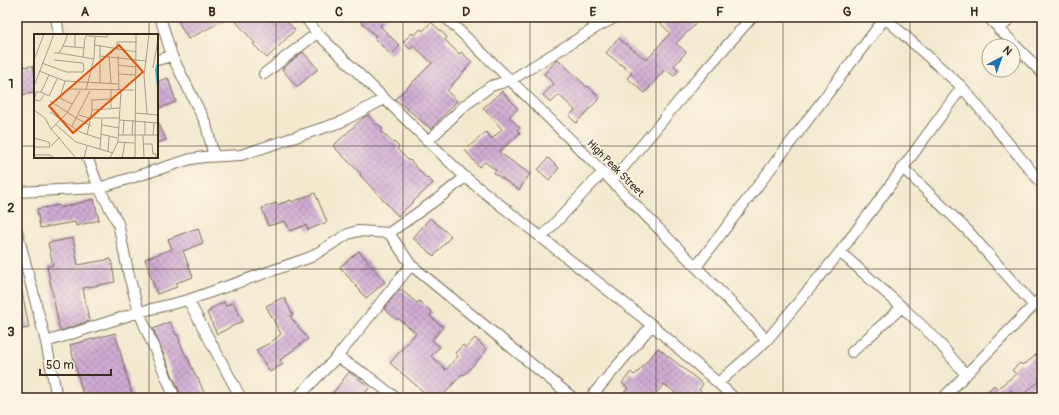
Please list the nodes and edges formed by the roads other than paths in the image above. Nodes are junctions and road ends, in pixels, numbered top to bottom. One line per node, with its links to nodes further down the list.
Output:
1 (56, 17): 14 (street)
2 (160, 17): 15 (street)
3 (306, 17): 13 (street)
4 (445, 17): 19 (street, High Peak Street)
5 (588, 17): 11 (street)
6 (616, 17): 11 (street)
7 (752, 17): 28 (street)
8 (988, 17): 12 (street)
9 (1011, 17): 12 (street)
10 (884, 18): 20 (street); 37 (street)
11 (597, 27): 19 (street)
12 (999, 30): 17 (street)
13 (317, 33): 18 (street); 21 (street)
14 (59, 34)
15 (172, 56): 16 (street); 23 (street)
16 (158, 60)
17 (1042, 73)
18 (264, 74)
19 (511, 80): 22 (street); 26 (street, High Peak Street)
20 (962, 87): 25 (street); 29 (street)
21 (384, 99): 22 (street); 23 (street)
22 (428, 141): 27 (street)
23 (214, 157): 30 (street)
24 (87, 158): 30 (street)
25 (903, 168): 35 (street); 40 (street)
26 (603, 172): 28 (street, High Peak Street); 34 (street)
27 (465, 177): 33 (street); 34 (street)
28 (612, 181): 37 (street, High Peak Street)
29 (1042, 184)
30 (99, 188): 31 (street); 42 (street)
31 (17, 192)
32 (17, 231): 45 (street)
33 (389, 233): 36 (street); 39 (street)
34 (541, 238): 43 (street)
35 (840, 252): 41 (street); 44 (street)
36 (411, 265): 47 (street); 55 (street)
37 (696, 267): 44 (street, High Peak Street)
38 (1042, 297): 40 (street)
39 (188, 300): 42 (street); 52 (street)
40 (1034, 306): 48 (street)
41 (902, 307): 46 (street); 48 (street)
42 (139, 312): 45 (street); 51 (street)
43 (652, 325): 49 (street); 56 (street)
44 (767, 340): 49 (street)
45 (46, 342): 50 (street)
46 (852, 352)
47 (337, 356): 53 (street); 54 (street)
48 (966, 375): 58 (street)
49 (718, 383): 57 (street)
50 (57, 398)
51 (174, 398)
52 (241, 398)
53 (297, 398)
54 (396, 398)
55 (573, 398)
56 (590, 398)
57 (733, 398)
58 (943, 398)

